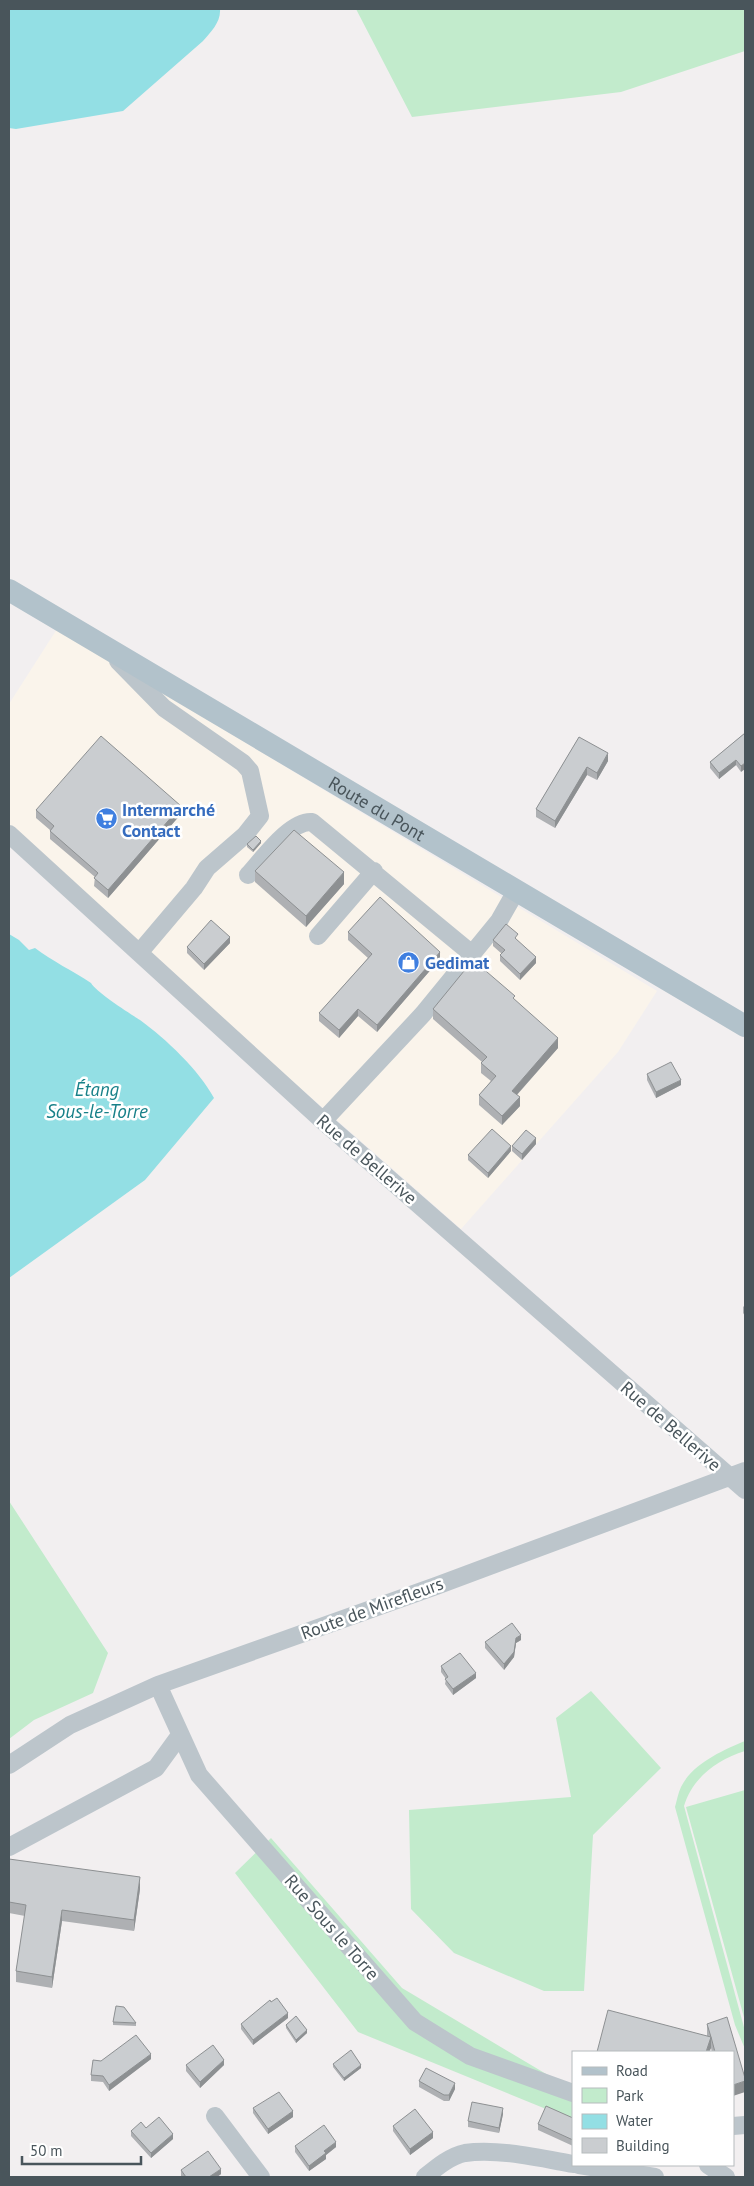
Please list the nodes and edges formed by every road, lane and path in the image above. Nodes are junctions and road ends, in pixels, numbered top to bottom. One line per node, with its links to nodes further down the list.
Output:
1 (9, 590): 2 (main road, Route du Pont)
2 (107, 650): 6 (main road, Route du Pont); 8 (street)
3 (9, 834): 8 (street, Rue de Bellerive)
4 (374, 871): 5 (street); 7 (street); 9 (street)
5 (248, 875)
6 (516, 890): 9 (street); 10 (main road, Route du Pont)
7 (318, 936)
8 (139, 953): 11 (street, Rue de Bellerive)
9 (472, 954): 11 (street)
10 (745, 1026)
11 (323, 1121): 12 (street, Rue de Bellerive)
12 (738, 1475): 13 (street, Rue de Bellerive); 14 (street, Route de Mirefleurs)
13 (745, 1490)
14 (158, 1685): 15 (street, Rue Sous le Torre); 16 (street, Route de Mirefleurs)
15 (180, 1735): 17 (street); 18 (street, Rue Sous le Torre)
16 (9, 1765)
17 (9, 1847)
18 (572, 2093)
19 (215, 2116): 23 (street)
20 (572, 2164): 24 (street)
21 (585, 2166): 25 (street)
22 (710, 2166): 26 (street)
23 (261, 2177)
24 (425, 2177)
25 (655, 2177)
26 (726, 2177)

